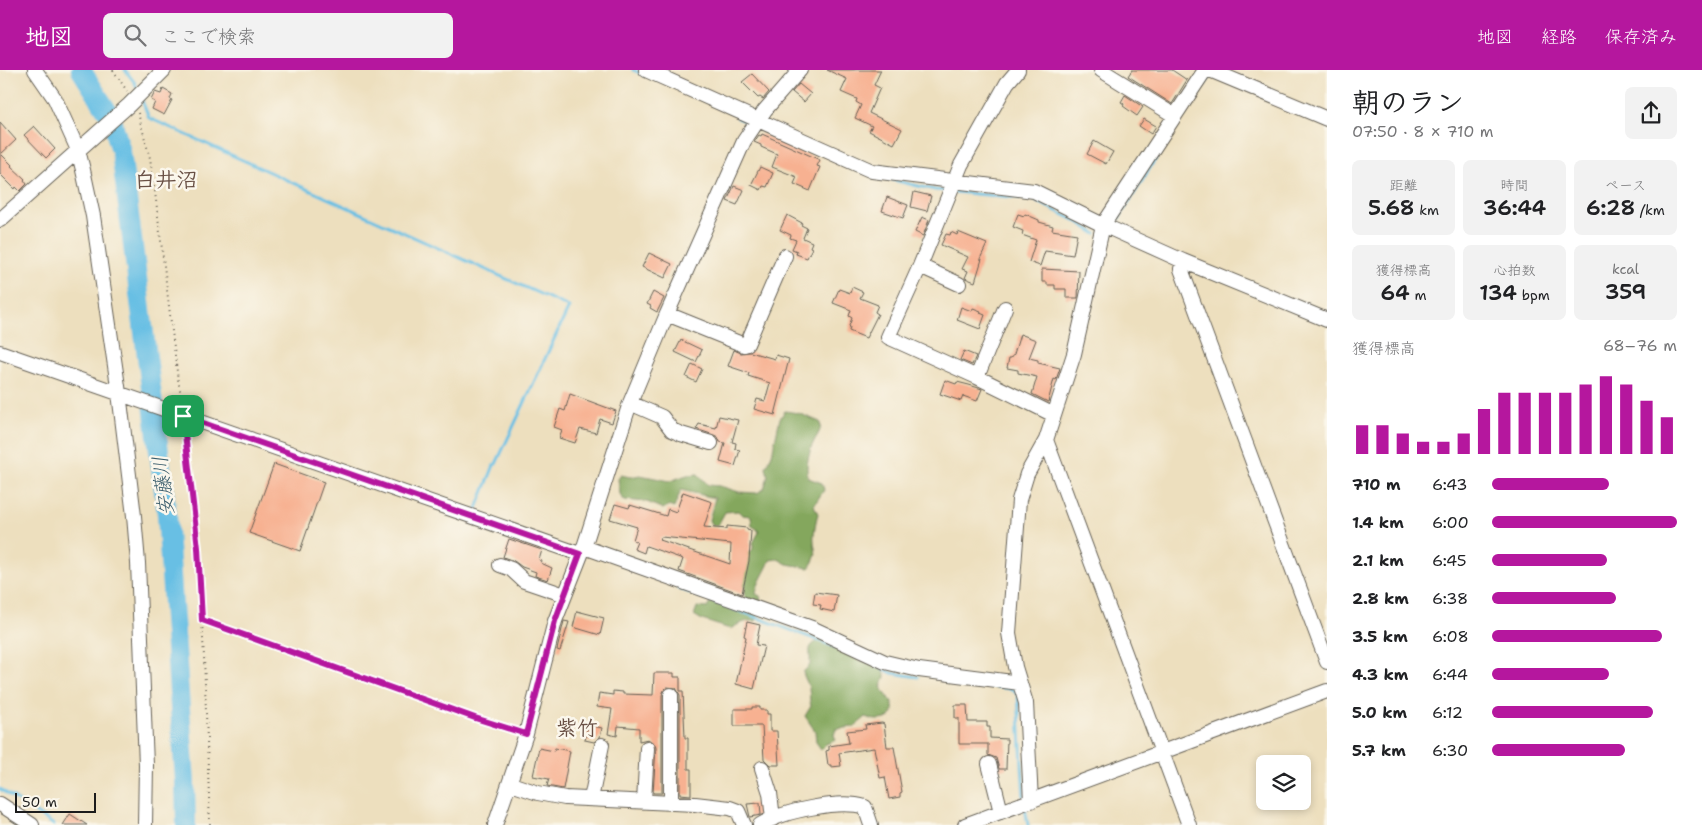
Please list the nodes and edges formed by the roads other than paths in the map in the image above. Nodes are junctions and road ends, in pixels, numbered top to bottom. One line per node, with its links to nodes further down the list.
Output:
1 (35, 70): 12 (street)
2 (164, 70): 12 (street)
3 (646, 70): 11 (street)
4 (800, 70): 11 (street)
5 (1018, 70): 13 (street)
6 (1101, 70): 9 (street)
7 (1206, 70): 9 (street)
8 (1210, 70): 10 (street)
9 (1175, 116): 15 (street)
10 (1327, 119)
11 (758, 121): 13 (street); 21 (street)
12 (78, 150): 14 (street); 25 (street)
13 (955, 182): 15 (street); 18 (street)
14 (0, 220)
15 (1103, 225): 17 (street); 27 (street)
16 (785, 256): 21 (street)
17 (1184, 261): 22 (street); 33 (street)
18 (920, 266): 19 (street); 24 (street)
19 (959, 284)
20 (1005, 308): 24 (street)
21 (666, 314): 26 (street)
22 (1327, 320)
23 (0, 352): 25 (street)
24 (977, 377): 27 (street)
25 (119, 393): 30 (street); 51 (street)
26 (630, 403): 29 (street); 30 (street)
27 (1054, 415): 28 (street)
28 (1046, 440): 34 (street); 39 (street)
29 (711, 443)
30 (582, 550): 32 (street); 34 (street)
31 (500, 565): 32 (street)
32 (565, 595): 42 (street)
33 (1327, 662)
34 (1020, 683): 44 (street)
35 (1327, 691): 39 (street)
36 (671, 694): 46 (street)
37 (602, 745): 43 (street)
38 (647, 748): 45 (street)
39 (1161, 752): 44 (street); 56 (street)
40 (989, 764): 48 (street)
41 (762, 768): 49 (street)
42 (510, 784): 43 (street); 52 (street)
43 (591, 799): 45 (street)
44 (1031, 801): 48 (street)
45 (644, 802): 46 (street)
46 (670, 803): 53 (street)
47 (0, 804): 50 (street)
48 (1001, 812): 55 (street)
49 (767, 822): 54 (street)
50 (32, 825)
51 (145, 825)
52 (495, 825)
53 (744, 825)
54 (871, 825)
55 (966, 825)
56 (1189, 825)

